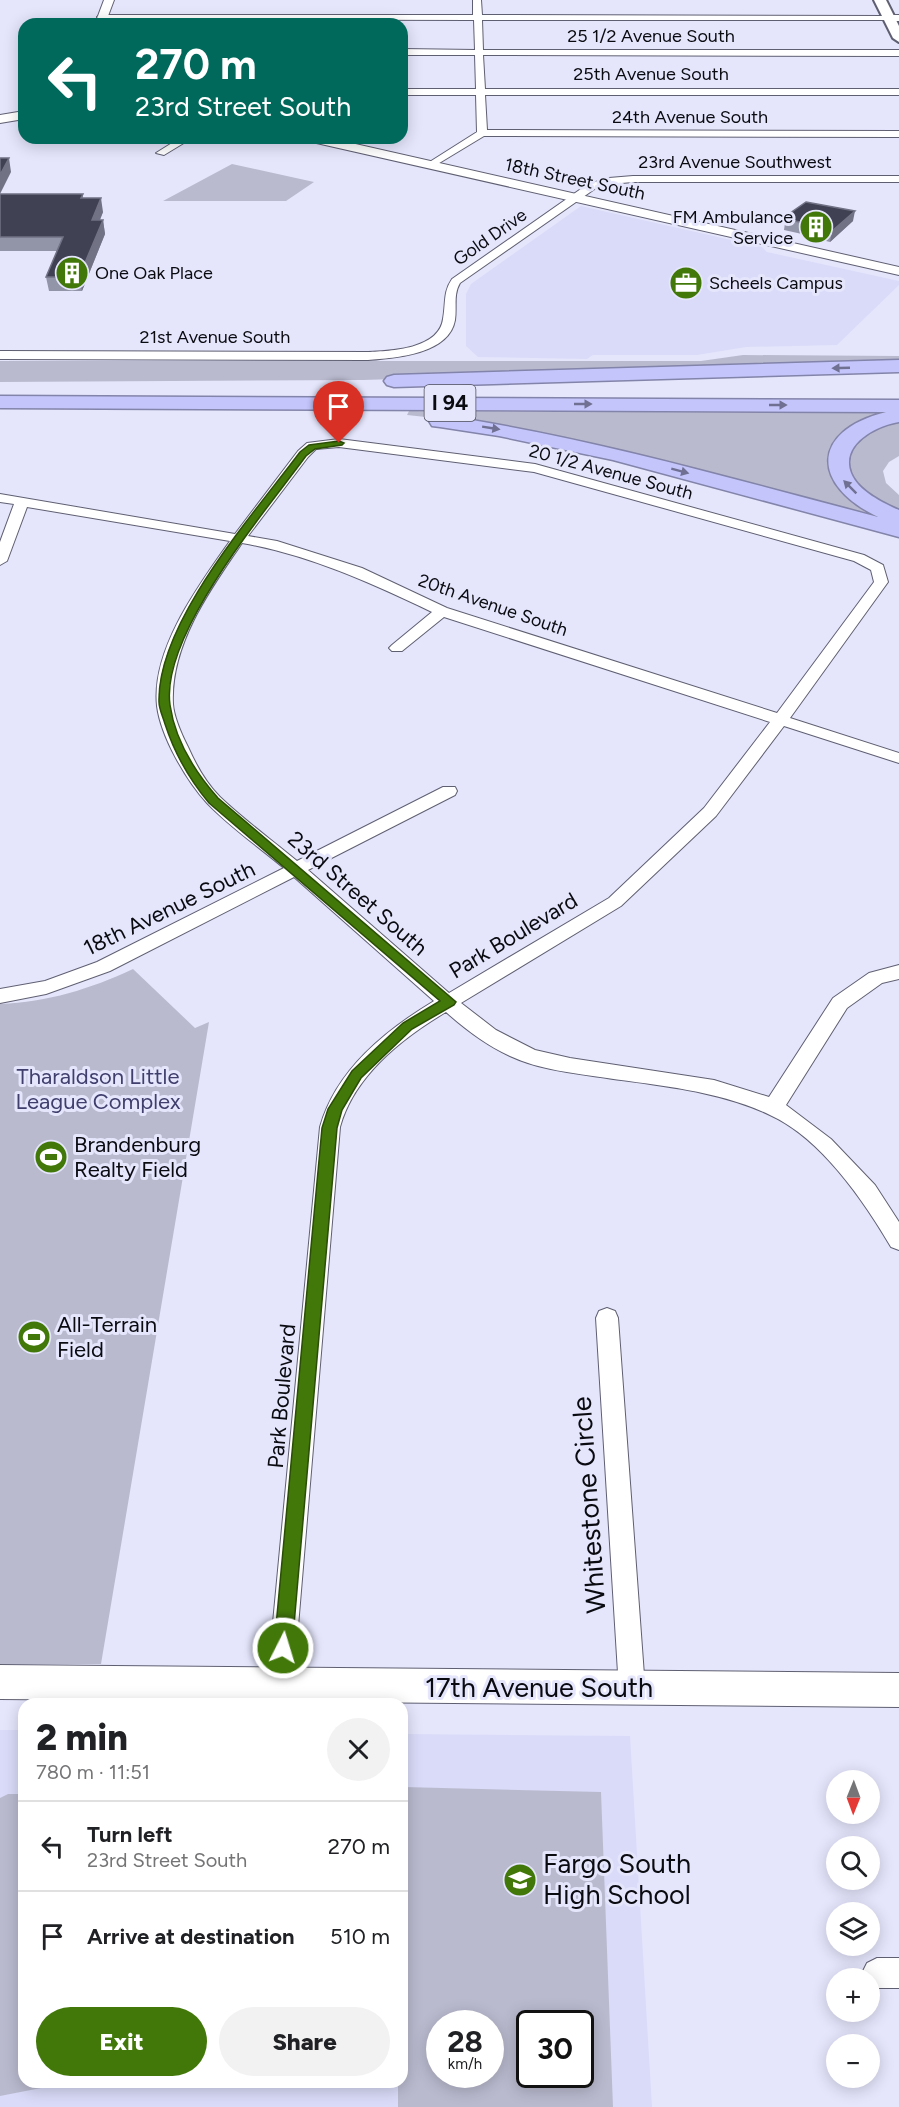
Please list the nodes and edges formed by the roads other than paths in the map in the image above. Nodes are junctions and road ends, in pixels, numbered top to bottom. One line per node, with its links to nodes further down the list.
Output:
1 (109, 0): 4 (street)
2 (477, 0): 5 (street)
3 (880, 0): 6 (main road)
4 (101, 18)
5 (477, 18): 6 (street); 7 (street); 10 (street)
6 (894, 18): 8 (main road)
7 (408, 19)
8 (899, 38)
9 (408, 52): 10 (street, 25 1/2 Avenue South)
10 (478, 52): 11 (street, 25 1/2 Avenue South); 13 (street)
11 (899, 53)
12 (408, 92): 13 (street, 25th Avenue South)
13 (481, 92): 14 (street, 25th Avenue South); 17 (street)
14 (899, 92)
15 (18, 116): 16 (street)
16 (0, 119)
17 (482, 133): 18 (street, 24th Avenue South); 22 (street)
18 (899, 134)
19 (177, 144): 21 (street)
20 (338, 144): 22 (street, 18th Street South)
21 (161, 153)
22 (431, 165): 24 (street, 18th Street South)
23 (899, 179): 24 (street, 23rd Avenue Southwest)
24 (576, 197): 25 (street, 18th Street South); 26 (street, Gold Drive)
25 (899, 271)
26 (428, 344): 27 (street, 21st Avenue South)
27 (0, 355)
28 (899, 366): 29 (highway, one-way to 29)
29 (370, 382)
30 (291, 383): 32 (highway)
31 (0, 388): 32 (highway, I 94)
32 (167, 388): 33 (highway, I 94)
33 (899, 388)
34 (0, 402): 35 (highway, I 94)
35 (118, 402): 36 (highway, I 94, one-way to 36); 42 (highway, one-way to 42)
36 (899, 406)
37 (899, 416): 41 (highway, one-way to 37)
38 (403, 450): 43 (street, 23rd Street South); 44 (street, 20 1/2 Avenue South)
39 (0, 498): 40 (street, 20th Avenue South)
40 (22, 502): 43 (street, 20th Avenue South); 45 (street)
41 (899, 518)
42 (899, 530)
43 (239, 538): 46 (street, 20th Avenue South); 51 (street, 23rd Street South)
44 (806, 543): 48 (street, Park Boulevard)
45 (0, 561)
46 (442, 611): 47 (street); 48 (street, 20th Avenue South)
47 (397, 648)
48 (780, 720): 49 (street, 20th Avenue South); 54 (street, Park Boulevard)
49 (899, 758)
50 (448, 791): 51 (street, 18th Avenue South)
51 (296, 870): 53 (street, 18th Avenue South); 54 (street, 23rd Street South)
52 (899, 972): 55 (street)
53 (0, 996)
54 (449, 1002): 55 (street, 23rd Street South); 59 (street, Park Boulevard)
55 (773, 1108): 56 (street, 23rd Street South)
56 (899, 1241)
57 (607, 1318): 60 (street, Whitestone Circle)
58 (0, 1682): 59 (street, 17th Avenue South)
59 (280, 1686): 60 (street, 17th Avenue South)
60 (632, 1689): 61 (street, 17th Avenue South)
61 (899, 1690)

